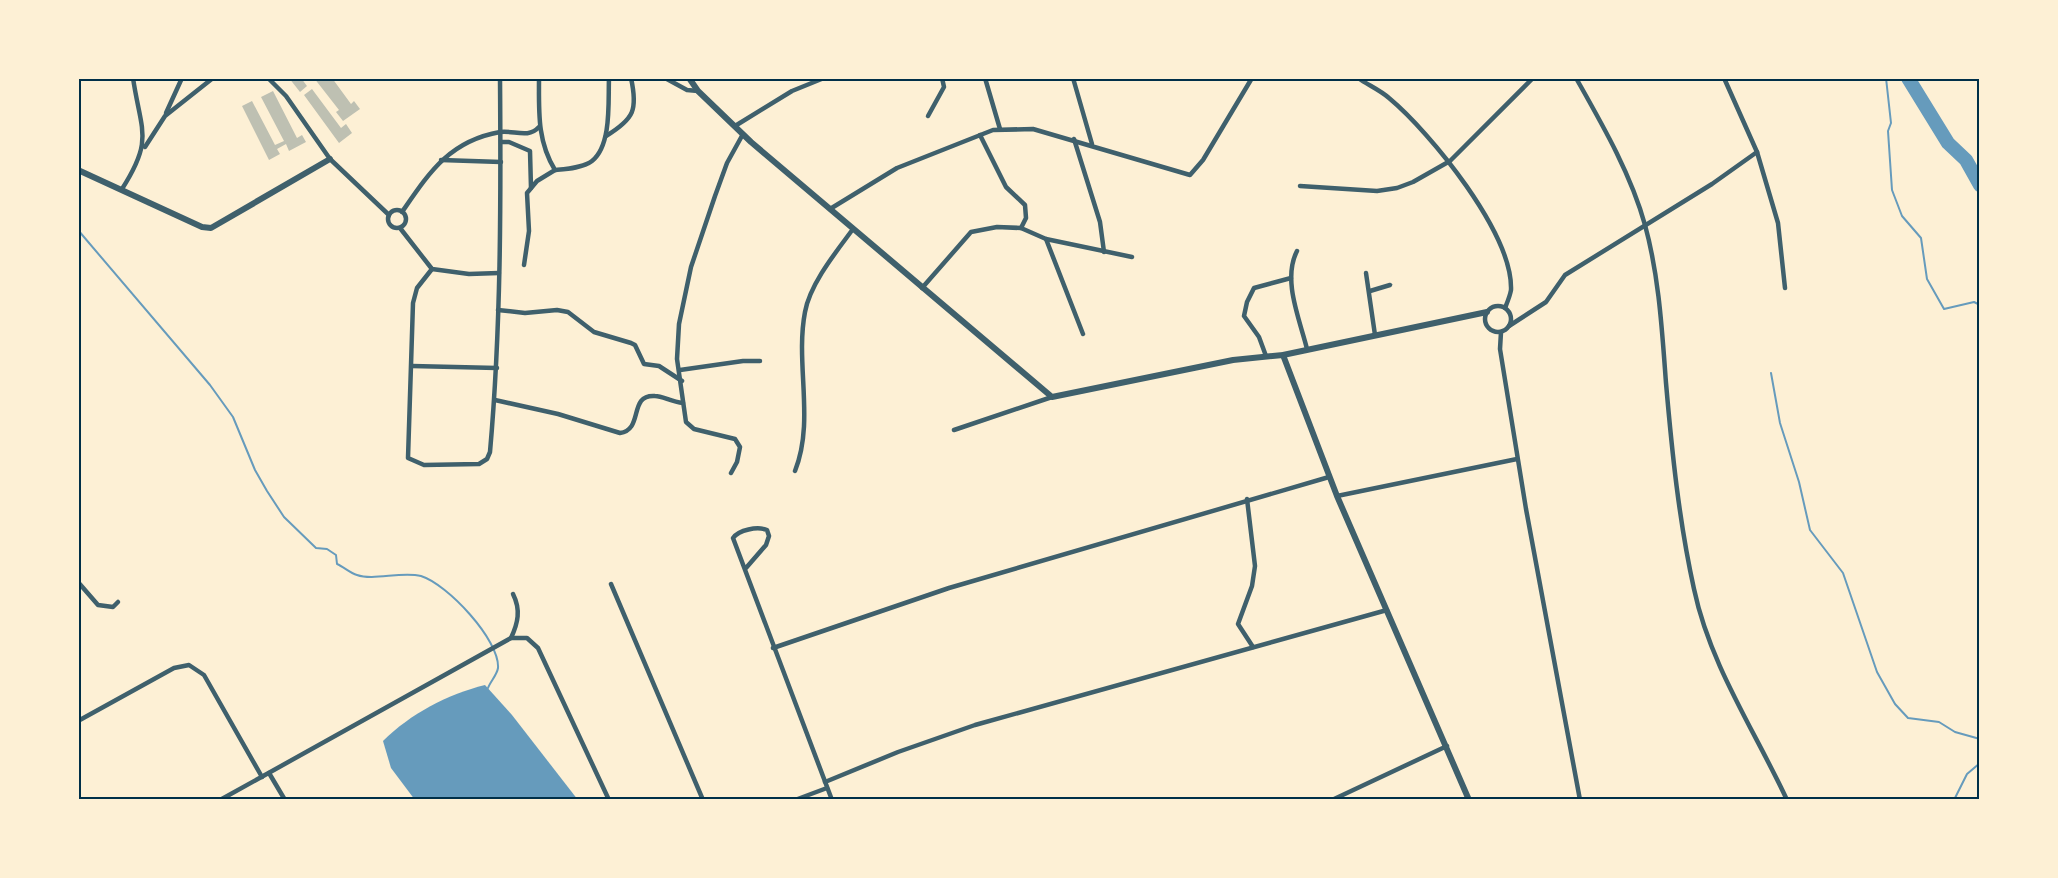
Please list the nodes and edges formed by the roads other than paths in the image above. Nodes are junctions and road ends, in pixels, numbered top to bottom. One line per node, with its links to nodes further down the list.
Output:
1 (133, 78): 33 (street)
2 (182, 78): 21 (street)
3 (213, 78): 21 (street)
4 (500, 78): 26 (street)
5 (539, 78): 24 (street)
6 (609, 78): 29 (street)
7 (631, 78): 29 (street)
8 (664, 78): 20 (street)
9 (689, 78): 20 (street)
10 (824, 78): 23 (street)
11 (942, 78): 22 (street)
12 (985, 78): 25 (street)
13 (1073, 78): 32 (street)
14 (1252, 78): 32 (street)
15 (1358, 78): 38 (street)
16 (1533, 78): 38 (street)
17 (1576, 78): 47 (street)
18 (1724, 78): 34 (street)
19 (272, 79): 35 (street)
20 (698, 91): 23 (street)
21 (165, 116): 33 (street)
22 (928, 116)
23 (735, 126): 27 (street)
24 (539, 127): 26 (street); 40 (street)
25 (1000, 129): 28 (street); 30 (street)
26 (501, 132): 31 (street); 36 (street)
27 (743, 134): 44 (street); 79 (street)
28 (980, 135): 44 (street); 49 (street)
29 (606, 136): 40 (street)
30 (1074, 139): 32 (street); 53 (street)
31 (501, 142): 37 (street); 42 (street)
32 (1092, 144)
33 (144, 150): 43 (street)
34 (1757, 153): 47 (street); 62 (street)
35 (330, 159): 43 (street); 46 (street)
36 (441, 160): 37 (street); 45 (street)
37 (501, 162): 57 (street)
38 (1450, 162): 41 (street); 64 (street)
39 (78, 170): 43 (street)
40 (555, 170): 42 (street)
41 (1300, 186)
42 (531, 188): 55 (street)
43 (122, 189)
44 (830, 208): 50 (street)
45 (402, 212): 46 (street); 48 (street)
46 (389, 215): 48 (street)
47 (1645, 224): 68 (street); 116 (street)
48 (400, 228): 56 (street)
49 (1021, 228): 51 (street); 61 (street)
50 (853, 229): 61 (street); 86 (street)
51 (1046, 239): 53 (street); 71 (street)
52 (1297, 251): 59 (street)
53 (1104, 252): 54 (street)
54 (1132, 257)
55 (524, 265)
56 (432, 269): 57 (street); 77 (street)
57 (499, 273): 65 (street)
58 (1366, 273): 63 (street)
59 (1291, 278): 73 (street); 75 (street)
60 (1390, 285): 63 (street)
61 (922, 288): 81 (street)
62 (1785, 288)
63 (1370, 291): 72 (street)
64 (1505, 308): 66 (street); 67 (street)
65 (498, 310): 78 (street); 80 (street)
66 (1487, 312): 70 (street); 72 (street)
67 (1510, 314): 68 (street); 69 (street)
68 (1523, 317): 69 (street)
69 (1509, 326): 70 (street)
70 (1501, 332): 85 (street)
71 (1083, 334)
72 (1375, 335): 73 (street)
73 (1307, 349): 74 (street)
74 (1283, 355): 75 (street); 88 (street)
75 (1266, 356): 81 (street)
76 (760, 362): 79 (street)
77 (412, 366): 78 (street); 82 (street)
78 (497, 368): 82 (street)
79 (680, 370): 80 (street)
80 (682, 381): 83 (street)
81 (1052, 397): 84 (street)
82 (495, 400): 83 (street)
83 (682, 403): 87 (street)
84 (954, 430)
85 (1517, 459): 89 (street); 115 (street)
86 (795, 471)
87 (731, 473)
88 (1329, 477): 89 (street); 90 (street)
89 (1337, 496): 96 (street)
90 (1247, 499): 98 (street); 99 (street)
91 (746, 568): 91 (street); 99 (street)
92 (78, 582): 95 (street)
93 (611, 584): 110 (street)
94 (513, 594): 97 (street)
95 (118, 602)
96 (1387, 610): 98 (street); 101 (street)
97 (511, 638): 102 (street); 109 (street)
98 (1252, 647): 104 (street)
99 (773, 648): 104 (street)
100 (78, 721): 103 (street)
101 (1447, 746): 106 (street); 114 (street)
102 (269, 773): 103 (street); 108 (street)
103 (262, 777): 107 (street)
104 (825, 782): 105 (street)
105 (827, 788): 111 (street); 112 (street)
106 (1341, 798): 113 (street)
107 (220, 800)
108 (285, 800)
109 (609, 800)
110 (704, 800)
111 (795, 800)
112 (832, 800)
113 (1332, 800)
114 (1469, 800)
115 (1580, 800)
116 (1787, 800)

